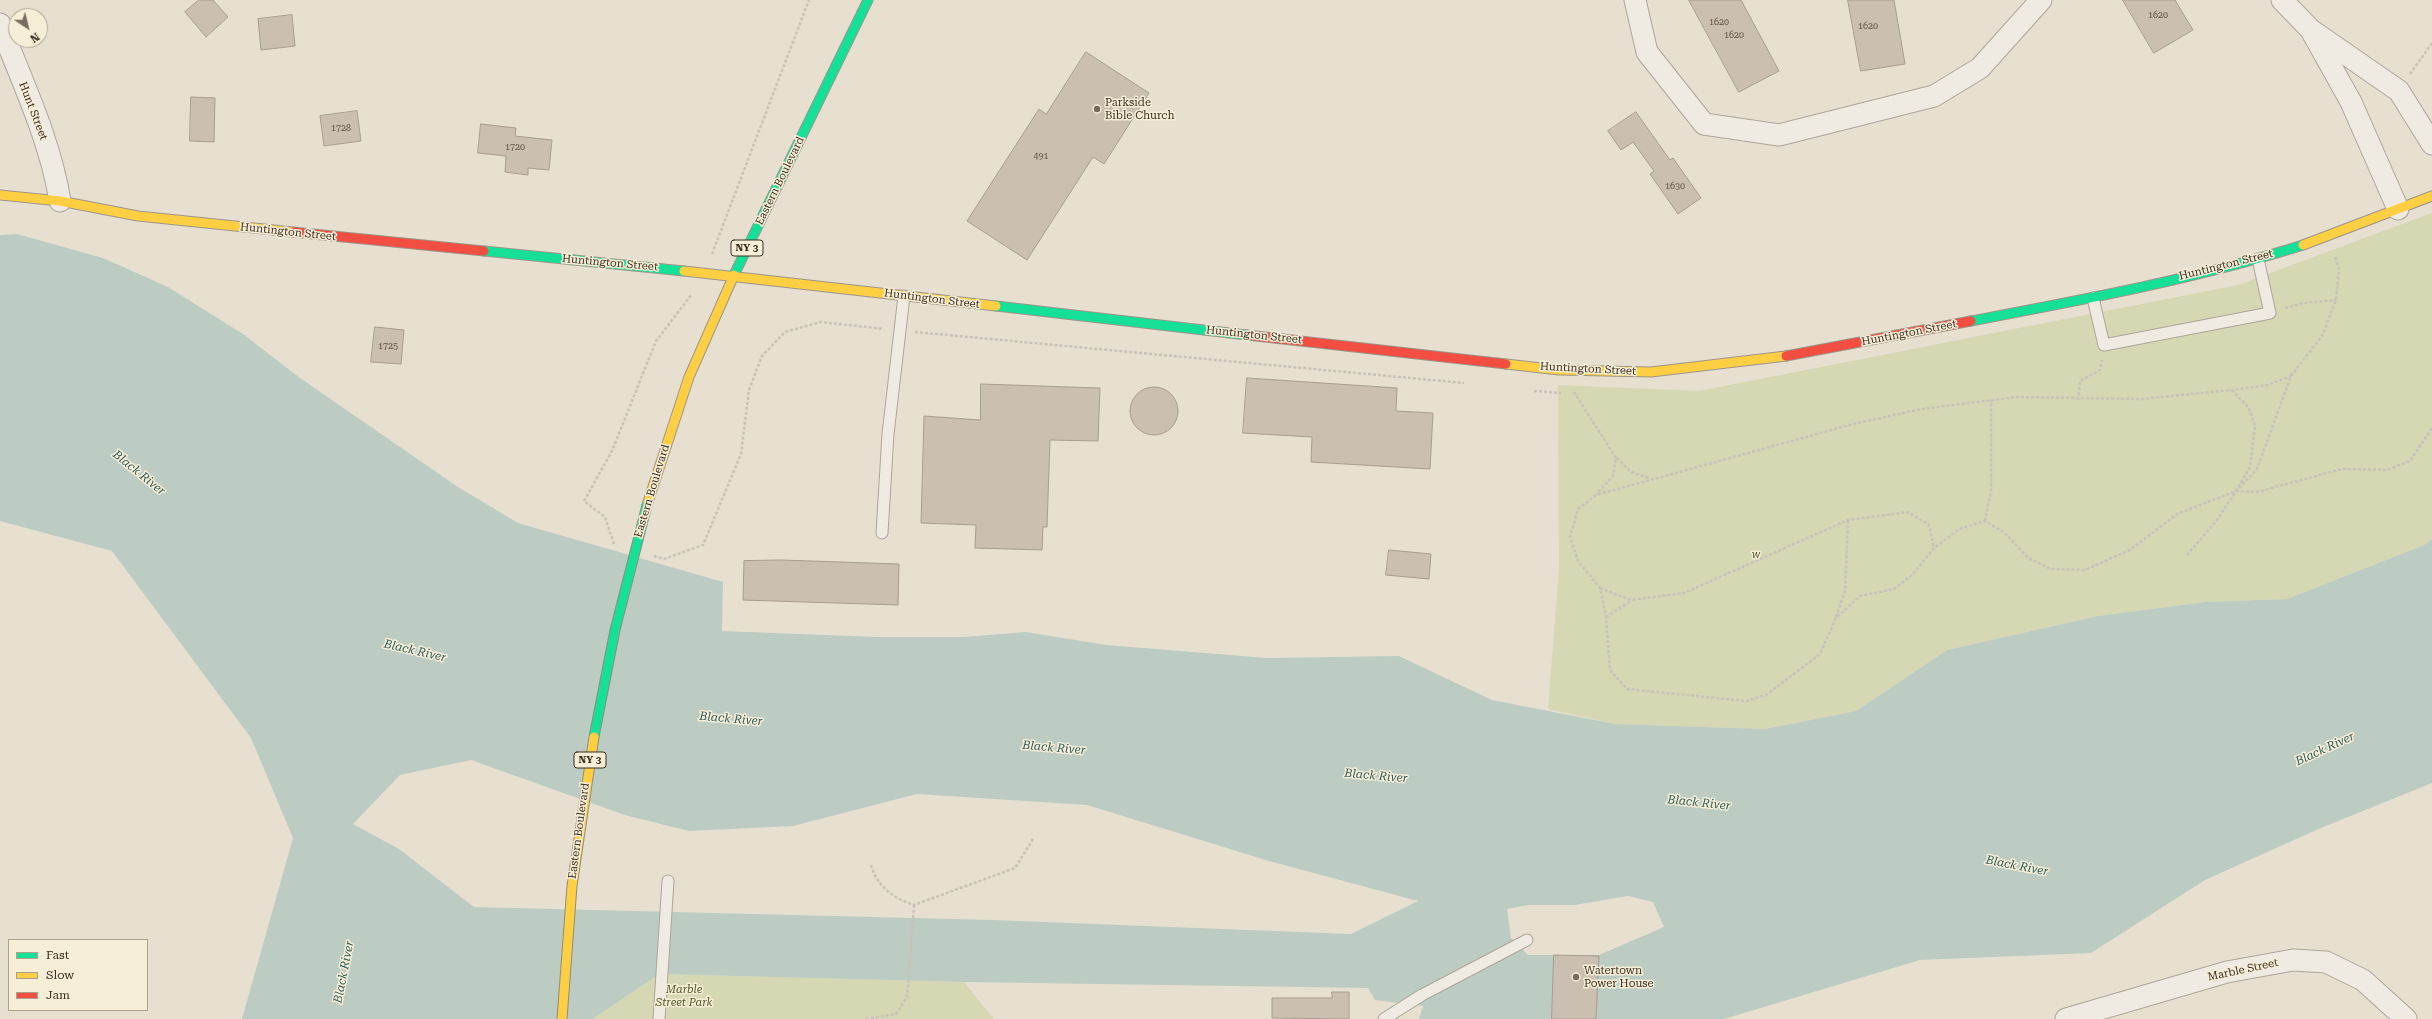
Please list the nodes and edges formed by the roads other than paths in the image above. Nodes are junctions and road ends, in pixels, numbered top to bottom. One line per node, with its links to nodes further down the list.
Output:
1 (868, 0): 13 (street, Eastern Boulevard / NY 3)
2 (1635, 0): 3 (street)
3 (2041, 0)
4 (2282, 0): 6 (street)
5 (0, 24): 10 (street, Hunt Street)
6 (2311, 30): 7 (street); 11 (street)
7 (2432, 144)
8 (0, 195): 10 (street, Huntington Street)
9 (2432, 196): 11 (street, Huntington Street)
10 (60, 201): 13 (street, Huntington Street)
11 (2398, 209): 12 (street, Huntington Street)
12 (2258, 258): 15 (street, Huntington Street); 15 (lane)
13 (734, 276): 14 (street, Huntington Street); 20 (street, Eastern Boulevard / NY 3, bridge)
14 (904, 296): 15 (street, Huntington Street); 16 (lane)
15 (2093, 298)
16 (882, 533)
17 (668, 881): 21 (lane)
18 (1527, 940): 19 (lane)
19 (1388, 1016)
20 (562, 1019)
21 (659, 1019)
22 (2066, 1019): 23 (street, Marble Street)
23 (2406, 1019)

